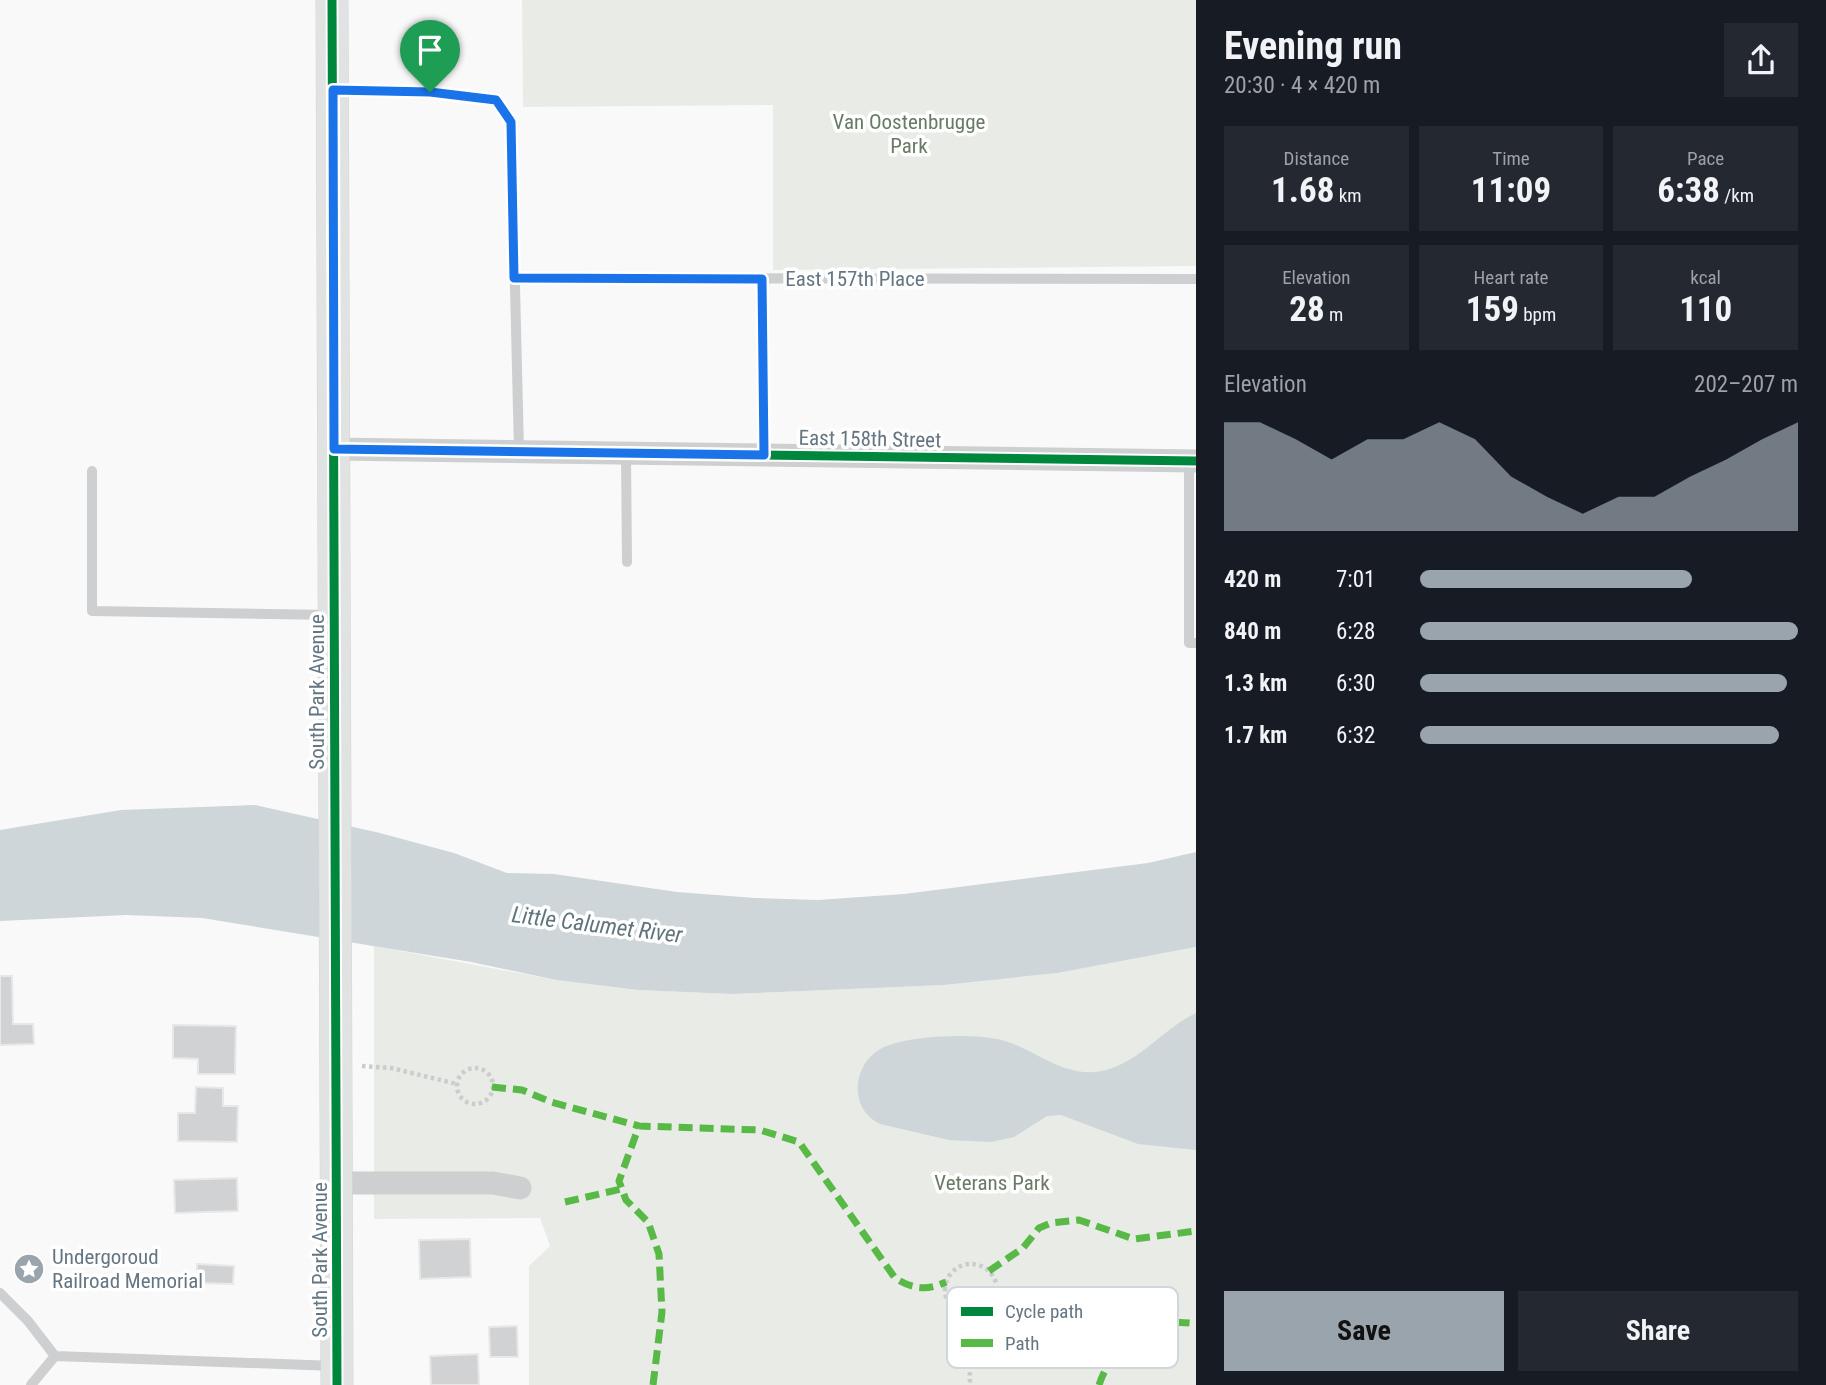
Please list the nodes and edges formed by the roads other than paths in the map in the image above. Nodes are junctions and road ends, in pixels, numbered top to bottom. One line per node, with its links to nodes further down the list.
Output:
1 (332, 0): 2 (street, South Park Avenue)
2 (333, 90): 3 (lane); 6 (street, South Park Avenue)
3 (514, 278): 4 (lane, East 157th Place); 7 (lane)
4 (762, 279): 5 (lane, East 157th Place); 9 (lane)
5 (1196, 279)
6 (334, 449): 7 (street, East 158th Street); 13 (street, South Park Avenue)
7 (519, 452): 8 (street, East 158th Street)
8 (626, 454): 9 (street, East 158th Street); 12 (lane)
9 (764, 455): 10 (street, East 158th Street)
10 (1193, 461): 14 (lane)
11 (92, 471): 13 (lane)
12 (627, 562)
13 (335, 615): 15 (street, South Park Avenue)
14 (1196, 643)
15 (337, 1183): 16 (street); 19 (street, South Park Avenue)
16 (520, 1188)
17 (0, 1293): 18 (lane)
18 (55, 1356): 19 (lane); 20 (lane)
19 (337, 1375)
20 (31, 1385)

